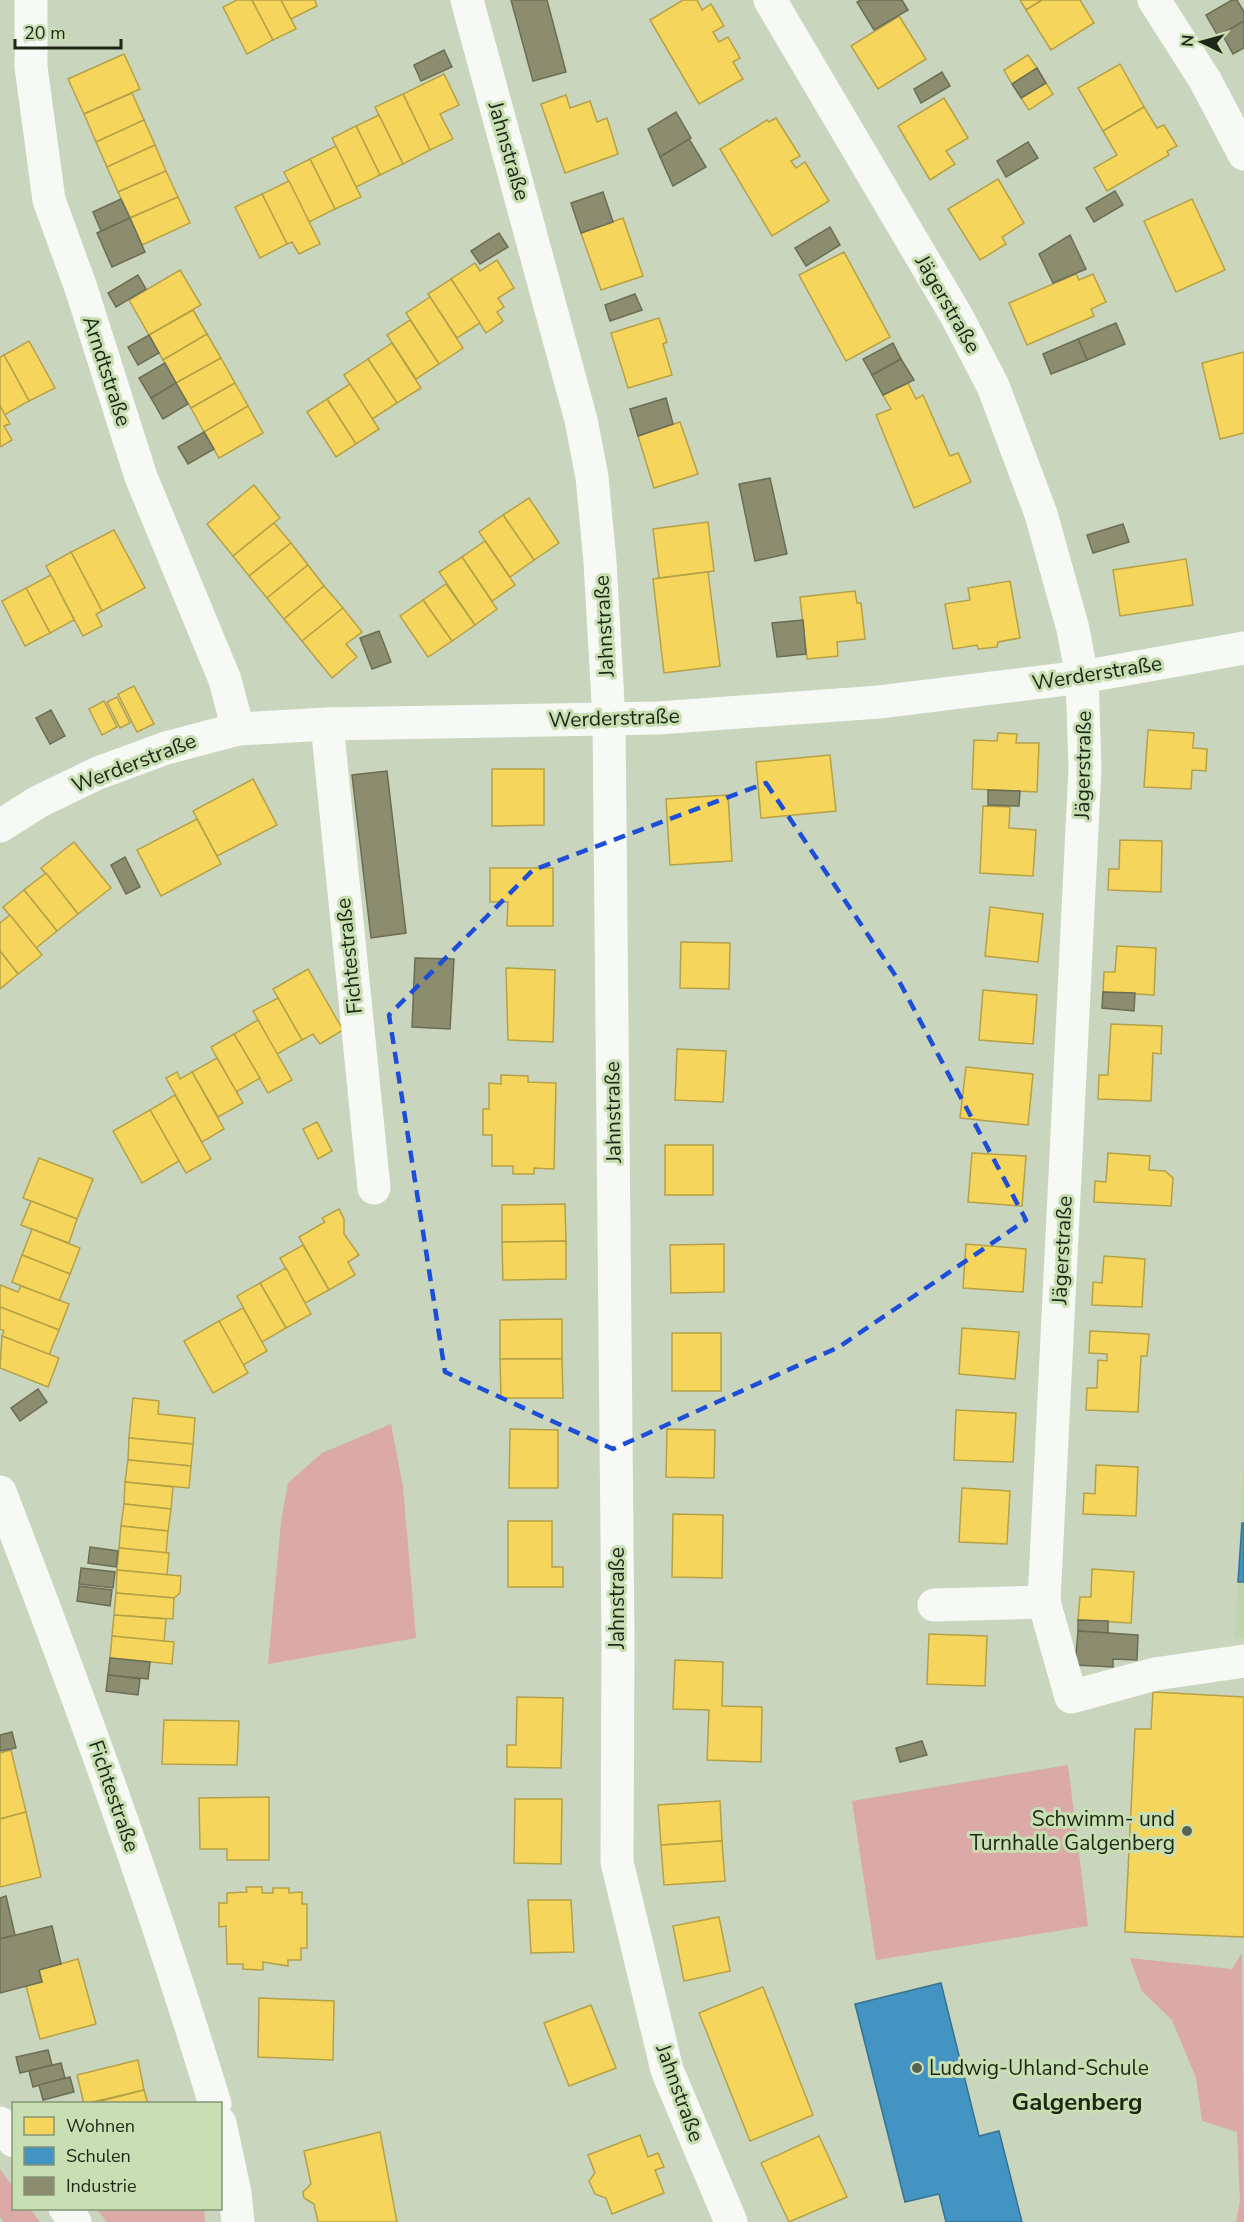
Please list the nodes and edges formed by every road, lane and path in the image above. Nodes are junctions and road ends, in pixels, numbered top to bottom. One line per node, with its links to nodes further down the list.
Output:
1 (31, 0): 10 (street, Arndtstraße)
2 (467, 0): 8 (street, Jahnstraße)
3 (770, 0): 7 (street, Jägerstraße)
4 (1154, 0): 5 (street)
5 (1244, 154)
6 (1244, 648): 7 (street, Werderstraße)
7 (1082, 677): 8 (street, Werderstraße); 14 (street, Jägerstraße)
8 (609, 720): 9 (street, Werderstraße); 22 (street, Jahnstraße)
9 (327, 724): 10 (street, Werderstraße); 12 (street, Fichtestraße)
10 (238, 729): 11 (street, Werderstraße)
11 (0, 826)
12 (374, 1188)
13 (0, 1492): 17 (street, Fichtestraße)
14 (1044, 1602): 15 (street); 16 (street, Jägerstraße)
15 (934, 1605)
16 (1244, 1661)
17 (215, 2102)
18 (0, 2123): 20 (street)
19 (222, 2132): 21 (street)
20 (12, 2138)
21 (238, 2222)
22 (731, 2222)

